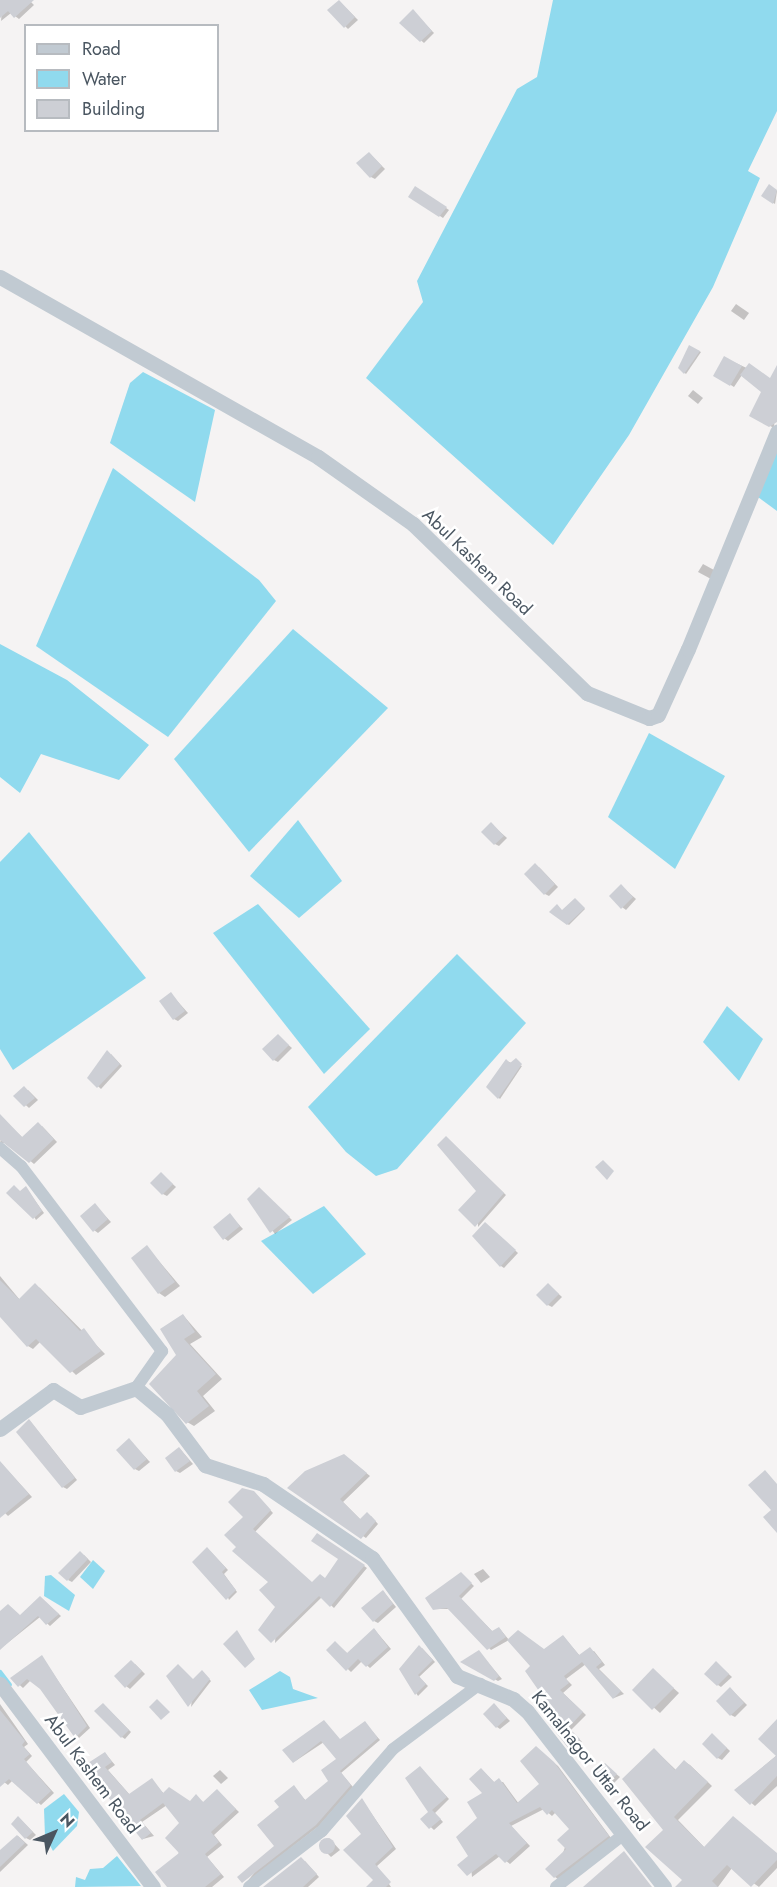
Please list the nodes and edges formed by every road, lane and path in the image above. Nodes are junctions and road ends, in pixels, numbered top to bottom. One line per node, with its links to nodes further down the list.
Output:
1 (0, 277): 2 (street, Abul Kashem Road)
2 (777, 432)
3 (0, 1148): 4 (street)
4 (136, 1388): 5 (street); 7 (street, Kamalnagor Uttar Road)
5 (0, 1429)
6 (0, 1684): 9 (street, Abul Kashem Road)
7 (480, 1684): 8 (street, Kamalnagor Uttar Road); 10 (street)
8 (624, 1834): 11 (street); 12 (street, Kamalnagor Uttar Road)
9 (153, 1887)
10 (249, 1887)
11 (556, 1887)
12 (664, 1887)

